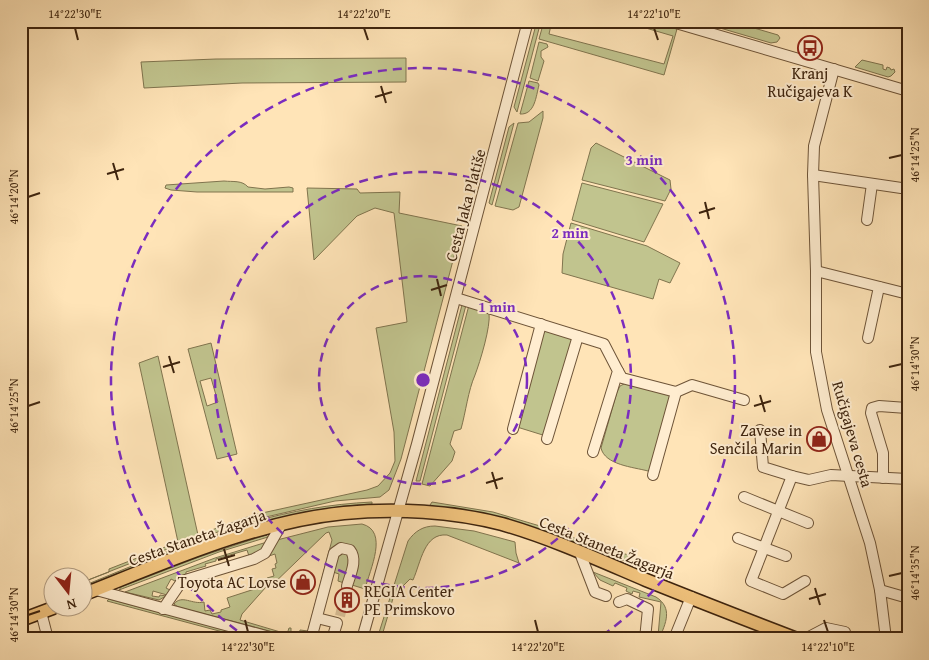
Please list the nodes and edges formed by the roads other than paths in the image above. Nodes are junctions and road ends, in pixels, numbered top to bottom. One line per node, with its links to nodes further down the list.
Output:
1 (528, 21): 12 (street, Cesta Jaka Platiše)
2 (668, 21): 3 (street)
3 (834, 69): 4 (street); 5 (street, Ručigajeva cesta)
4 (908, 91)
5 (812, 175): 6 (street); 9 (street, Ručigajeva cesta)
6 (872, 184): 7 (street); 8 (street)
7 (908, 189)
8 (867, 220)
9 (816, 271): 10 (street); 26 (street, Ručigajeva cesta)
10 (879, 287): 11 (street); 15 (street)
11 (908, 294)
12 (456, 298): 13 (street); 31 (street, Cesta Jaka Platiše)
13 (541, 324): 14 (street); 20 (street)
14 (578, 336): 16 (street); 22 (street)
15 (868, 338)
16 (618, 371): 17 (street); 23 (street)
17 (676, 392): 18 (street); 24 (street)
18 (744, 400)
19 (907, 408): 27 (street)
20 (513, 429)
21 (760, 430): 25 (street)
22 (547, 439)
23 (593, 452)
24 (653, 475)
25 (792, 476): 26 (street); 30 (street)
26 (850, 476): 27 (street); 41 (street, Ručigajeva cesta)
27 (883, 478): 28 (street)
28 (908, 479)
29 (744, 497): 30 (street)
30 (778, 511): 32 (street); 35 (street)
31 (399, 512): 33 (main road, Cesta Staneta Žagarja); 36 (main road, Cesta Staneta Žagarja); 57 (street)
32 (808, 523)
33 (281, 525): 40 (main road, Cesta Staneta Žagarja); 47 (street)
34 (738, 538): 35 (street)
35 (764, 548): 37 (street); 38 (street)
36 (580, 553): 43 (street); 44 (main road, Cesta Staneta Žagarja)
37 (786, 556)
38 (805, 581)
39 (347, 586): 50 (street)
40 (96, 590): 42 (main road, Cesta Staneta Žagarja); 47 (street)
41 (880, 590): 45 (street); 62 (street, Ručigajeva cesta)
42 (92, 592)
43 (606, 596)
44 (691, 597): 59 (street); 60 (main road, Cesta Staneta Žagarja)
45 (908, 598)
46 (619, 602): 58 (street)
47 (163, 609): 54 (street)
48 (42, 612): 51 (main road)
49 (47, 618): 53 (street)
50 (317, 618): 55 (street); 56 (street)
51 (21, 620)
52 (845, 632): 61 (street)
53 (48, 639)
54 (277, 639)
55 (311, 639)
56 (332, 639)
57 (362, 639)
58 (645, 639)
59 (674, 639)
60 (797, 639)
61 (805, 639)
62 (886, 639)

